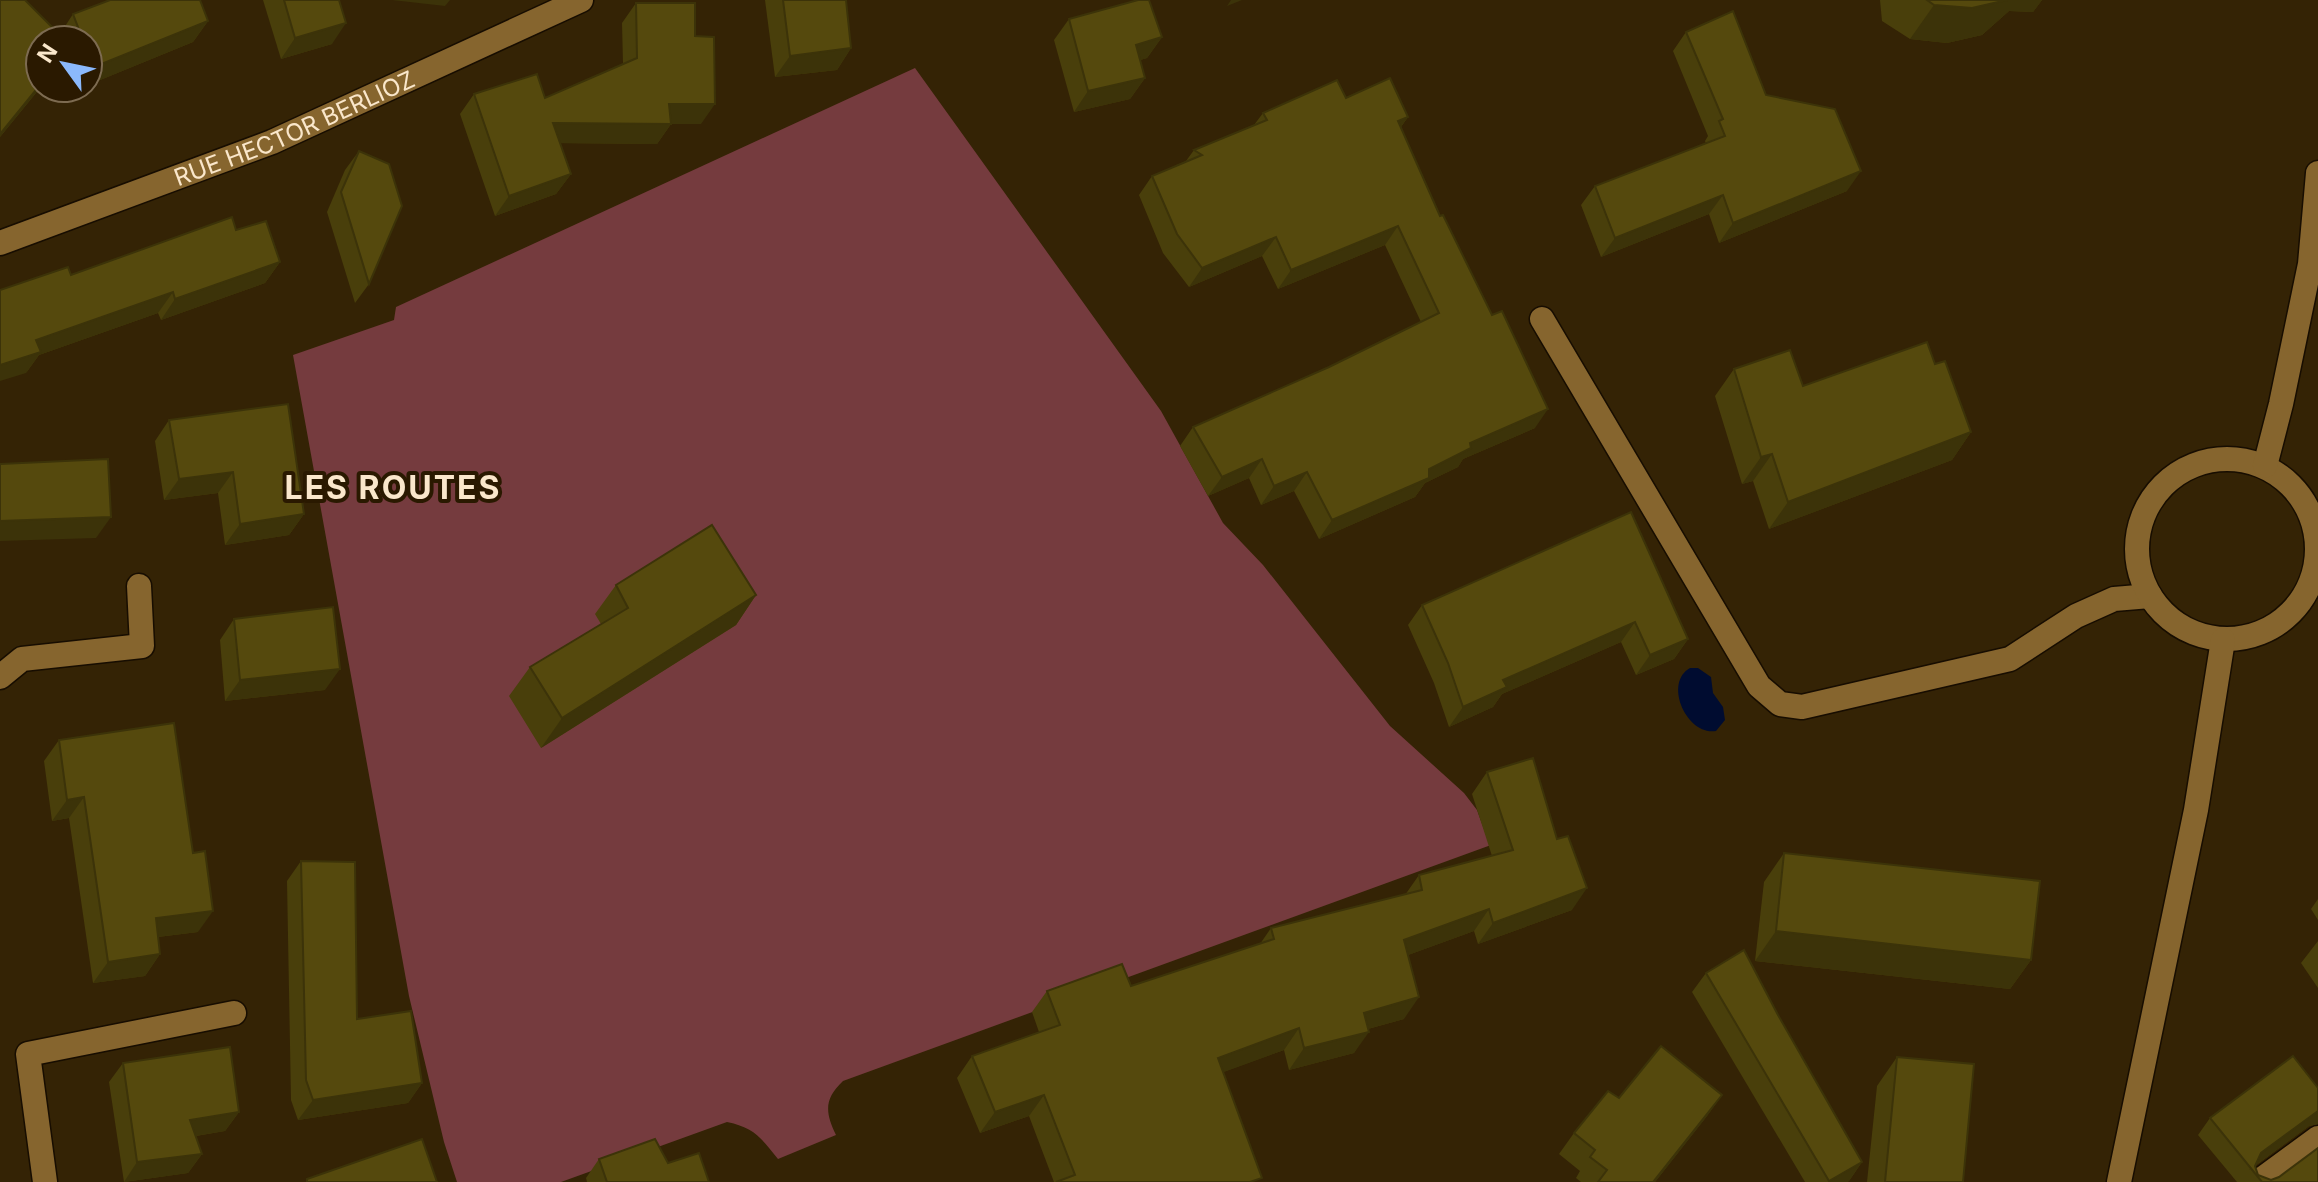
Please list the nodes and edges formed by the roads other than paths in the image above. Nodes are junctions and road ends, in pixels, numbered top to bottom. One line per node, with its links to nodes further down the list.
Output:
1 (581, 0): 3 (street, RUE HECTOR BERLIOZ)
2 (2318, 173): 5 (street)
3 (0, 243)
4 (1542, 319): 8 (street)
5 (2265, 466): 6 (street); 8 (street)
6 (2313, 497): 9 (street)
7 (139, 586): 10 (street)
8 (2150, 596): 9 (street)
9 (2223, 640): 14 (street)
10 (0, 677)
11 (234, 1013): 13 (street)
12 (2318, 1138): 15 (street)
13 (45, 1182)
14 (2119, 1182)
15 (2258, 1182)

